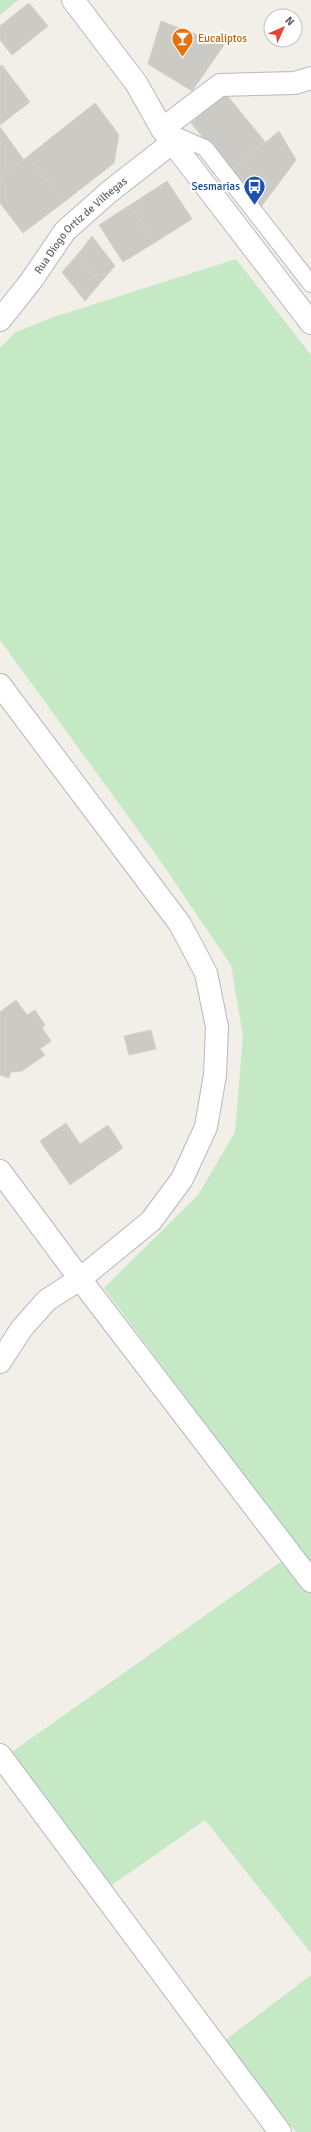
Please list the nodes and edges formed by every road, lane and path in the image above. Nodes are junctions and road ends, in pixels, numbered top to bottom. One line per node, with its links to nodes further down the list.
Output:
1 (73, 0): 3 (street)
2 (311, 78): 3 (street, Rua Diogo Ortiz de Vilhegas)
3 (167, 135): 4 (lane); 5 (street, Rua Diogo Ortiz de Vilhegas); 6 (street)
4 (311, 284)
5 (0, 320)
6 (311, 323)
7 (0, 685): 9 (street)
8 (0, 1171): 9 (street)
9 (80, 1279): 10 (street); 11 (street)
10 (0, 1362)
11 (311, 1581)
12 (0, 1755): 13 (street)
13 (280, 2132)

